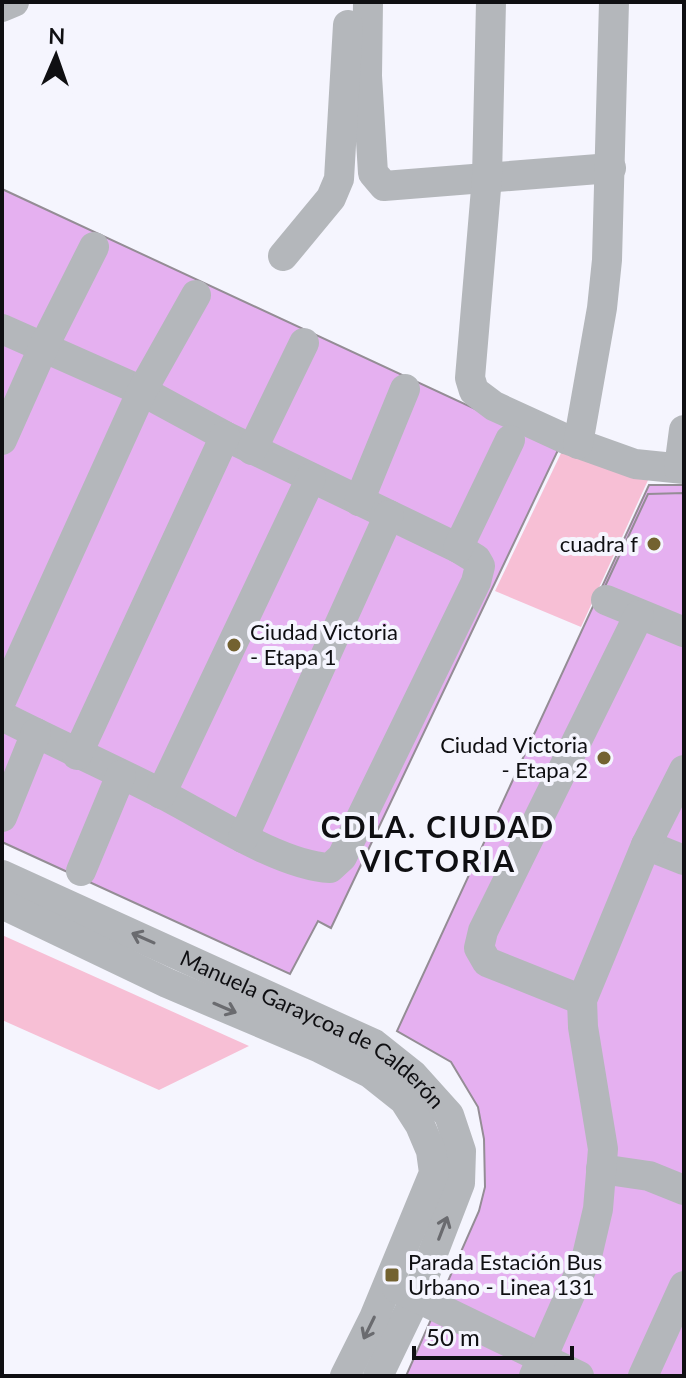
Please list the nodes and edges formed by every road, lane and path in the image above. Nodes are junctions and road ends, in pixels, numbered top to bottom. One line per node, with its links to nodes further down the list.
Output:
1 (14, 2): 6 (street)
2 (349, 2): 10 (street)
3 (368, 2): 8 (street)
4 (491, 2): 8 (street)
5 (614, 2): 7 (street)
6 (2, 7)
7 (611, 168): 8 (street); 21 (street)
8 (487, 177): 21 (street)
9 (94, 247): 14 (street)
10 (283, 256)
11 (196, 295): 16 (street)
12 (2, 329): 14 (street)
13 (304, 343): 22 (street)
14 (43, 348): 16 (street); 19 (street)
15 (405, 389): 25 (street)
16 (142, 391): 18 (street); 31 (street)
17 (684, 430): 23 (street)
18 (225, 436): 22 (street); 34 (street)
19 (2, 440)
20 (510, 440): 27 (street)
21 (578, 444): 23 (street)
22 (252, 450): 24 (street)
23 (681, 468)
24 (311, 478): 25 (street); 37 (street)
25 (359, 501): 26 (street)
26 (389, 515): 27 (street); 39 (street)
27 (458, 548): 39 (street)
28 (606, 600): 29 (street)
29 (639, 615): 30 (street); 45 (street)
30 (684, 632)
31 (2, 699)
32 (2, 716): 33 (street)
33 (36, 733): 34 (street); 38 (street)
34 (77, 755): 36 (street)
35 (684, 770): 40 (street)
36 (121, 775): 37 (street); 42 (street)
37 (161, 794): 39 (street)
38 (2, 817)
39 (243, 838)
40 (646, 845): 41 (street); 45 (street)
41 (684, 860)
42 (81, 871)
43 (2, 875): 49 (street, Manuela Garaycoa de Calderón, one-way to 43)
44 (2, 904): 49 (street, Manuela Garaycoa de Calderón, one-way to 49)
45 (582, 1000): 46 (street)
46 (601, 1169): 47 (street); 50 (street)
47 (684, 1190)
48 (684, 1286): 54 (street)
49 (402, 1291): 50 (street); 51 (street, Manuela Garaycoa de Calderón, one-way to 51); 52 (street, Manuela Garaycoa de Calderón)
50 (538, 1367): 53 (street)
51 (345, 1376)
52 (378, 1376)
53 (579, 1376)
54 (643, 1376)

